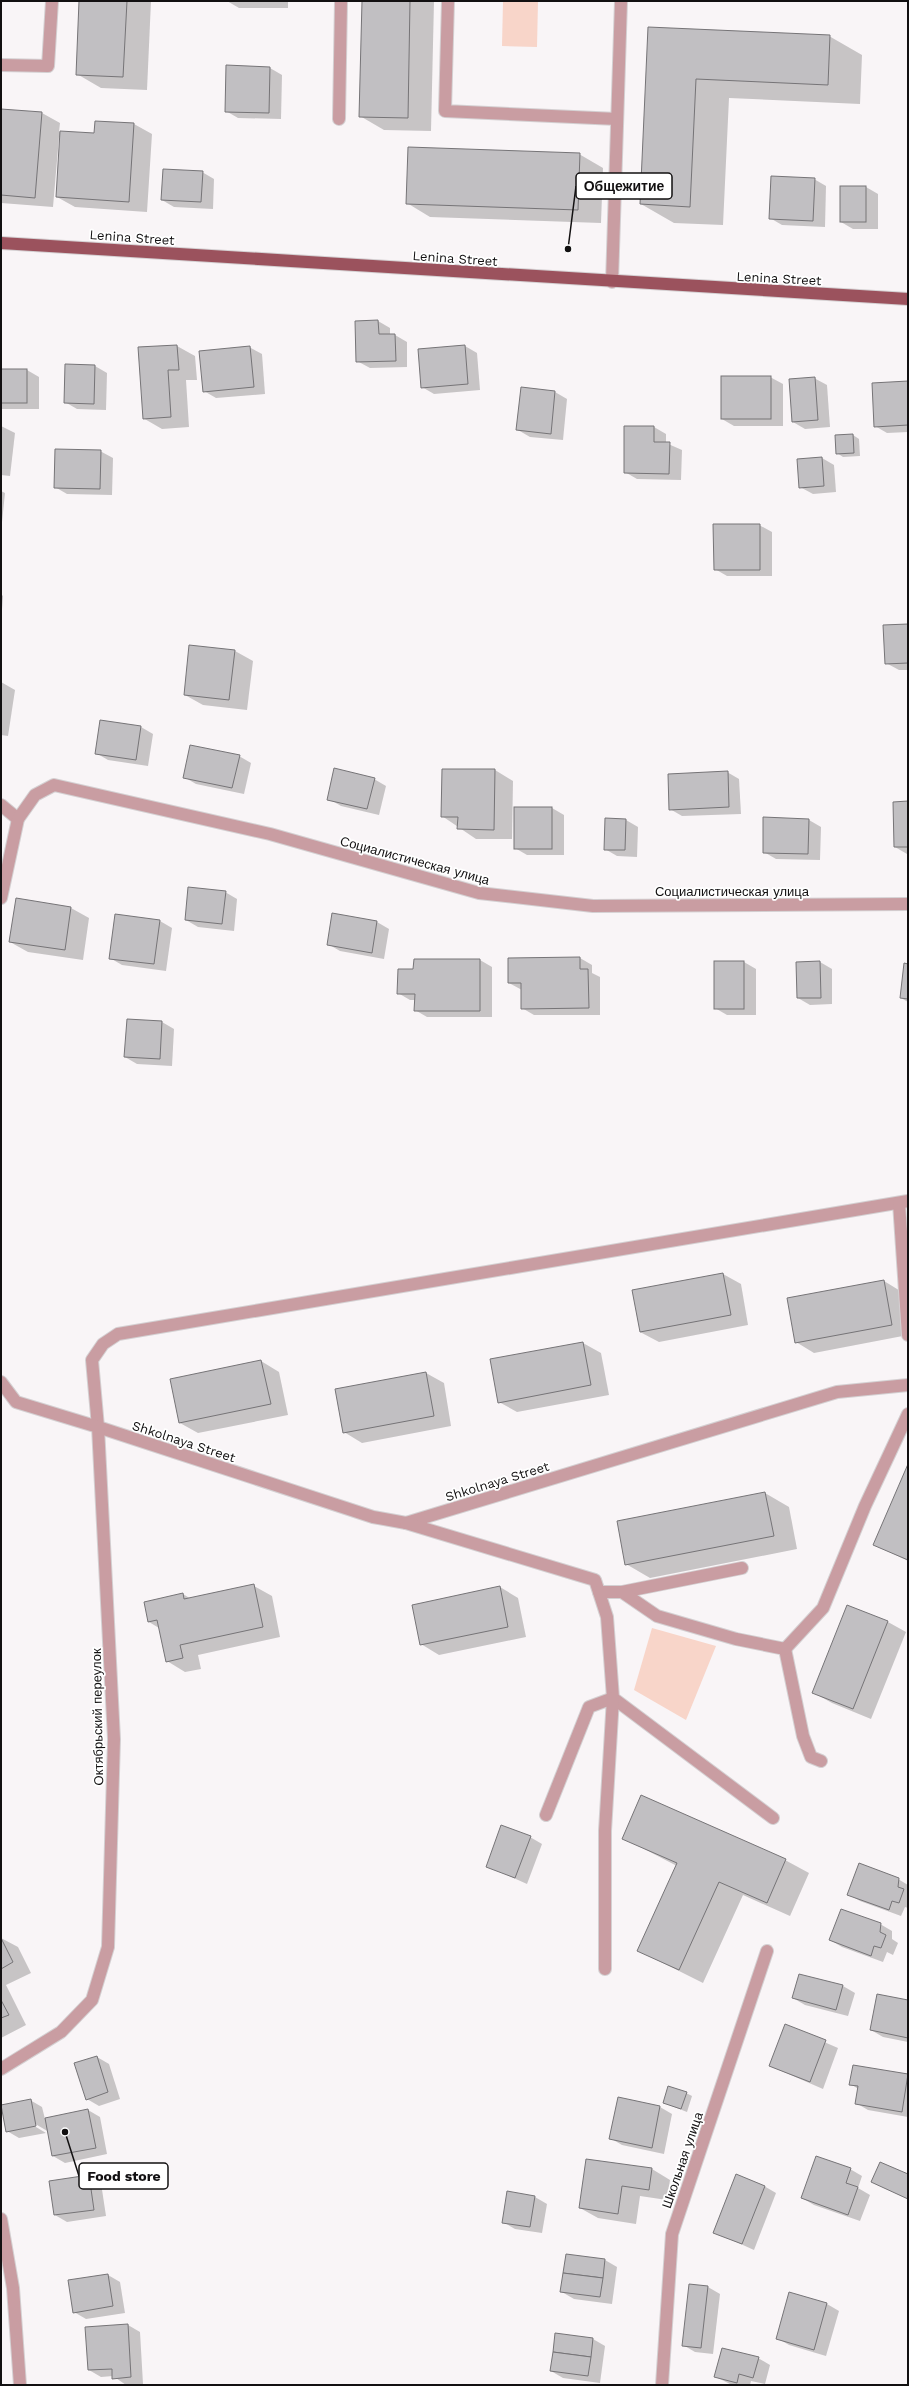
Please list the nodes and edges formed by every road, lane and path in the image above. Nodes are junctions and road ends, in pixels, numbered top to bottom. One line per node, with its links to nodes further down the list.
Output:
1 (52, 1): 5 (street)
2 (341, 1): 6 (street)
3 (448, 1): 7 (street)
4 (621, 1): 7 (street)
5 (1, 65)
6 (339, 119)
7 (617, 119): 9 (street)
8 (1, 243): 9 (main road, Lenina Street)
9 (612, 282): 10 (main road, Lenina Street)
10 (908, 299)
11 (1, 804): 12 (street)
12 (18, 819): 13 (street, Социалистическая улица); 14 (street, Социалистическая улица)
13 (1, 898)
14 (908, 904)
15 (903, 1202): 16 (street); 20 (street, Октябрьский переулок)
16 (908, 1335)
17 (1, 1382): 20 (street)
18 (908, 1385): 21 (street, Shkolnaya Street)
19 (908, 1414): 25 (street)
20 (98, 1427): 21 (street, Shkolnaya Street); 32 (street, Октябрьский переулок)
21 (406, 1523): 23 (street)
22 (742, 1568): 24 (street)
23 (599, 1592): 24 (street); 26 (street)
24 (622, 1592): 25 (street)
25 (785, 1649): 27 (street)
26 (613, 1698): 28 (street); 29 (street); 31 (street)
27 (821, 1761)
28 (546, 1815)
29 (773, 1818)
30 (767, 1951): 35 (street, Школьная улица)
31 (605, 1969)
32 (1, 2069)
33 (1, 2219): 34 (street)
34 (20, 2385)
35 (662, 2385)

